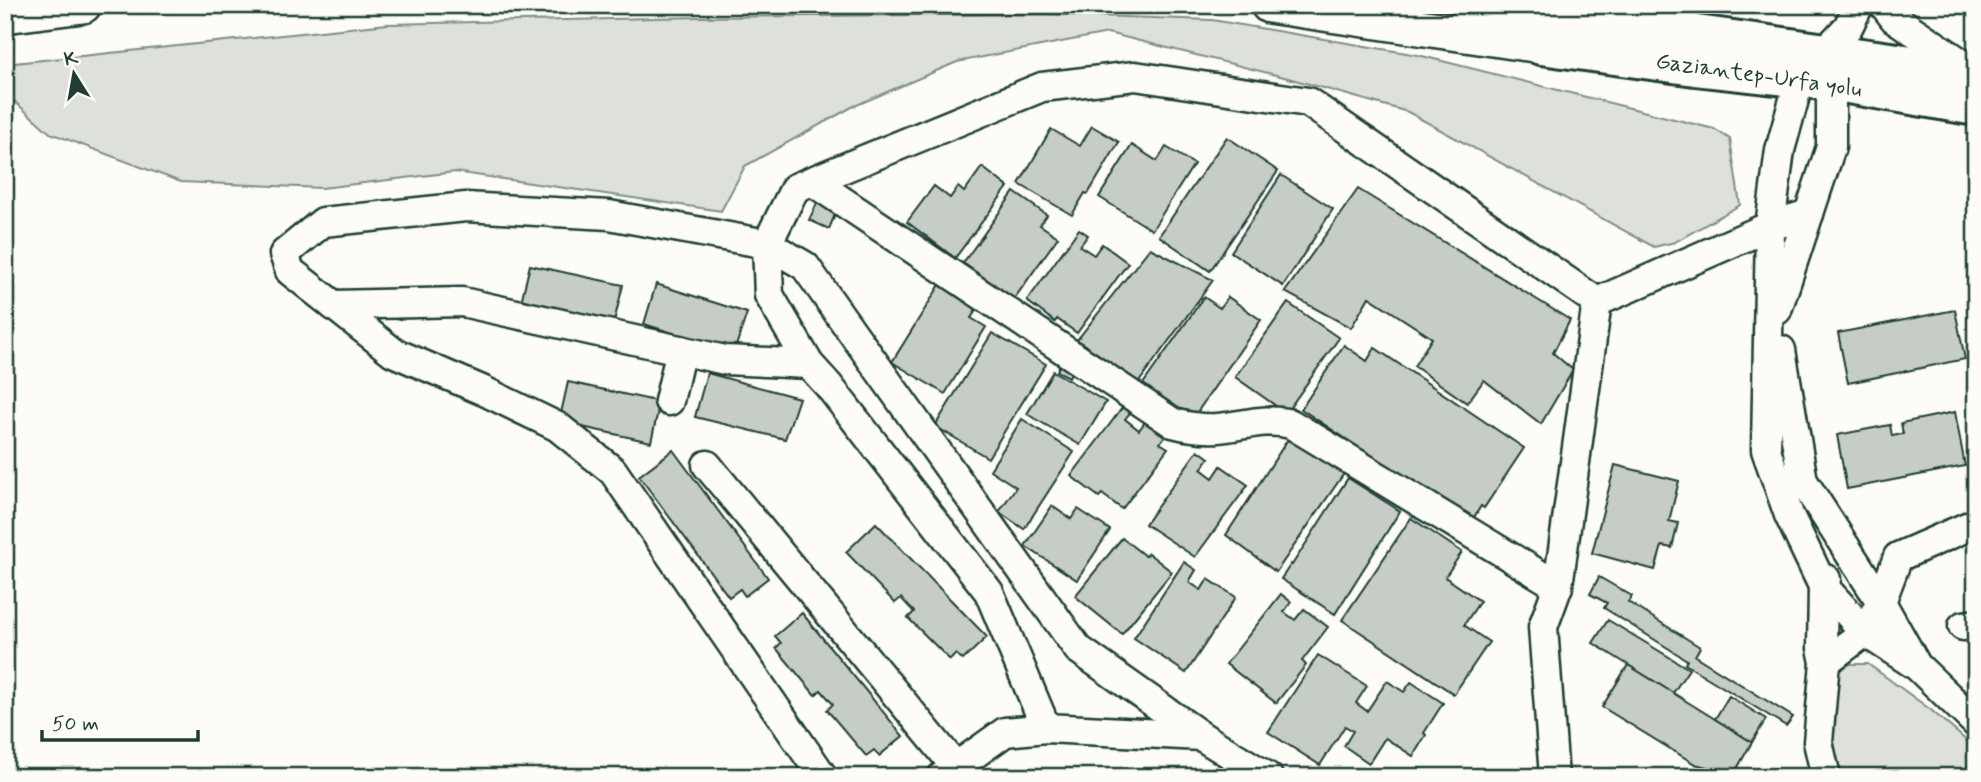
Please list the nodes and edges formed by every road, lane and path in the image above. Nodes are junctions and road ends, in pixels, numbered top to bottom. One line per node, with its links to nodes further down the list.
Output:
1 (83, 5): 7 (main road)
2 (1269, 5): 8 (main road)
3 (1469, 5): 8 (main road)
4 (1663, 5): 9 (street)
5 (1859, 5): 10 (street)
6 (1884, 5): 11 (street)
7 (5, 15)
8 (1543, 29): 9 (highway, Gaziantep-Urfa yolu); 10 (highway, Gaziantep-Urfa yolu)
9 (1699, 35): 10 (highway, Gaziantep-Urfa yolu)
10 (1818, 71): 11 (highway, Gaziantep-Urfa yolu); 12 (highway, Gaziantep-Urfa yolu); 14 (street); 15 (street)
11 (1976, 73)
12 (1976, 106)
13 (812, 181): 16 (street); 17 (street); 25 (street)
14 (1809, 214): 15 (street); 24 (street)
15 (1770, 226): 17 (street); 26 (street)
16 (766, 244): 18 (street); 20 (street); 33 (street)
17 (1597, 303): 25 (street)
18 (333, 305): 19 (street); 35 (street)
19 (681, 351): 20 (street); 21 (street)
20 (808, 364): 32 (street)
21 (669, 401)
22 (707, 465): 34 (street)
23 (1976, 523): 27 (street)
24 (1841, 541): 26 (street); 27 (street)
25 (1558, 586): 37 (street)
26 (1823, 586): 28 (street); 29 (street)
27 (1881, 602): 28 (street); 30 (street)
28 (1865, 632): 29 (street); 30 (street)
29 (1825, 662): 38 (street)
30 (1917, 666): 31 (street)
31 (1976, 723)
32 (1046, 728): 33 (street); 34 (street)
33 (1200, 736): 36 (street)
34 (949, 772)
35 (823, 777)
36 (1268, 777)
37 (1554, 777)
38 (1826, 777)

